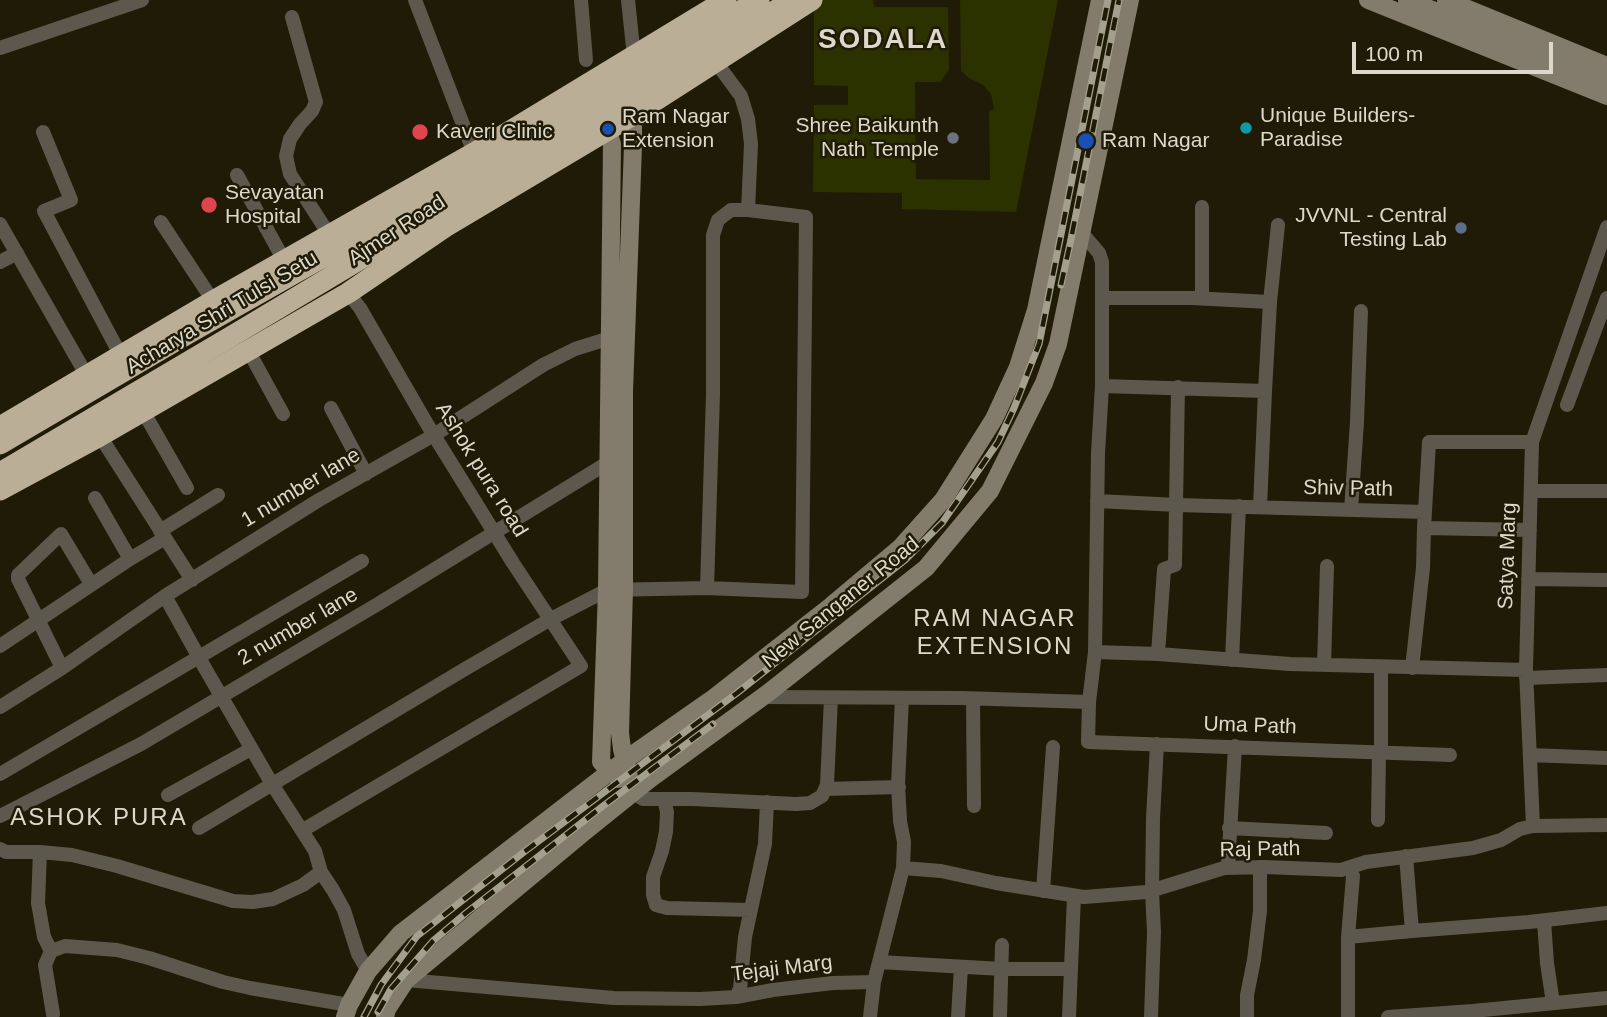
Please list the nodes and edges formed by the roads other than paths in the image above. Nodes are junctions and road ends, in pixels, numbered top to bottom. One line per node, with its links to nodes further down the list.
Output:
1 (142, 0): 16 (street)
2 (415, 0): 28 (street)
3 (581, 0): 18 (street)
4 (628, 0): 17 (street)
5 (726, 0): 17 (highway, Ajmer Road)
6 (759, 0): 63 (highway, Acharya Shri Tulsi Setu, bridge)
7 (793, 0): 65 (highway, Acharya Shri Tulsi Setu, bridge)
8 (812, 0): 19 (highway, Ajmer Road)
9 (1100, 0): 121 (main road, New Sanganer Road)
10 (1130, 0): 36 (main road, New Sanganer Road)
11 (1368, 0): 24 (main road)
12 (1408, 0): 22 (main road)
13 (1446, 0): 14 (main road)
14 (1466, 4): 20 (main road)
15 (292, 17): 37 (street)
16 (0, 48)
17 (634, 57): 21 (highway, Ajmer Road)
18 (586, 60)
19 (715, 61): 25 (highway, Ajmer Road); 31 (street)
20 (1607, 66)
21 (615, 68): 23 (highway, Ajmer Road); 25 (main road)
22 (1607, 79)
23 (588, 84): 26 (main road); 28 (highway, Ajmer Road)
24 (1607, 96)
25 (633, 115): 26 (highway, Ajmer Road); 91 (main road)
26 (608, 129): 41 (highway, Ajmer Road); 48 (main road)
27 (43, 132): 50 (street)
28 (474, 153): 37 (highway, Ajmer Road)
29 (237, 175): 39 (street)
30 (1202, 207): 43 (street)
31 (748, 210): 90 (street); 90 (street)
32 (161, 222): 45 (street)
33 (0, 224): 38 (street)
34 (1278, 225): 46 (street)
35 (1607, 227): 62 (street, Satya Marg)
36 (1082, 233): 42 (street); 107 (main road, New Sanganer Road)
37 (330, 236): 39 (highway, Ajmer Road)
38 (17, 254): 40 (street); 51 (street)
39 (285, 261): 45 (highway, Ajmer Road)
40 (0, 262)
41 (348, 293): 49 (highway, Ajmer Road); 60 (street, Ashok pura road)
42 (1102, 298): 43 (street); 52 (street)
43 (1202, 298): 46 (street)
44 (1607, 298): 55 (street)
45 (214, 301): 50 (highway, Ajmer Road)
46 (1270, 302): 54 (street)
47 (1361, 311): 77 (street)
48 (610, 338): 60 (street, 1 number lane); 64 (main road)
49 (248, 350): 57 (highway, Ajmer Road); 58 (street)
50 (121, 356): 51 (highway, Ajmer Road)
51 (88, 376): 59 (highway, Ajmer Road)
52 (1102, 386): 53 (street); 73 (street)
53 (1178, 387): 54 (street); 74 (street)
54 (1265, 391): 76 (street)
55 (1567, 405)
56 (331, 408): 66 (street)
57 (143, 411): 61 (highway, Ajmer Road); 67 (street)
58 (283, 414)
59 (0, 427)
60 (434, 435): 66 (street, 1 number lane); 81 (street, Ashok pura road)
61 (100, 436): 68 (highway, Ajmer Road); 82 (street)
62 (1532, 442): 69 (street, Satya Marg); 78 (street)
63 (0, 444)
64 (609, 462): 81 (street, 2 number lane); 91 (main road)
65 (0, 473)
66 (366, 474): 87 (street, 1 number lane)
67 (187, 488)
68 (0, 489)
69 (1531, 491): 70 (street); 80 (street, Satya Marg)
70 (1607, 491)
71 (218, 495): 82 (street)
72 (95, 498): 83 (street)
73 (1097, 501): 74 (street, Shiv Path); 96 (street)
74 (1177, 505): 75 (street, Shiv Path); 97 (street)
75 (1239, 506): 76 (street, Shiv Path); 99 (street)
76 (1261, 507): 77 (street, Shiv Path)
77 (1350, 510): 78 (street, Shiv Path)
78 (1425, 512): 79 (street)
79 (1424, 528): 80 (street); 103 (street)
80 (1530, 530): 86 (street, Satya Marg)
81 (495, 532): 93 (street, Ashok pura road); 106 (street, 2 number lane)
82 (162, 534): 83 (street); 87 (street)
83 (130, 559): 89 (street)
84 (362, 561): 98 (street)
85 (1327, 566): 100 (street)
86 (1528, 579): 88 (street); 104 (street, Satya Marg)
87 (192, 580): 92 (street, 1 number lane)
88 (1607, 580)
89 (91, 584): 94 (street); 94 (street)
90 (707, 588): 91 (street)
91 (616, 589): 93 (street); 121 (main road)
92 (165, 596): 98 (street); 102 (street)
93 (549, 620): 123 (street); 137 (street, Ashok pura road)
94 (38, 622): 95 (street); 102 (street)
95 (0, 646)
96 (1095, 652): 97 (street); 111 (street)
97 (1158, 654): 99 (street)
98 (198, 657): 106 (street); 122 (street)
99 (1232, 660): 100 (street)
100 (1324, 665): 101 (street)
101 (1381, 667): 103 (street); 117 (street)
102 (62, 668): 112 (street)
103 (1412, 668): 104 (street)
104 (1526, 674): 105 (street); 119 (street, Satya Marg)
105 (1607, 675)
106 (221, 696): 116 (street); 131 (street, 2 number lane)
107 (761, 698): 108 (street); 126 (main road, New Sanganer Road)
108 (831, 698): 109 (street); 125 (street)
109 (902, 698): 110 (street); 124 (street)
110 (973, 699): 111 (street); 130 (street)
111 (1089, 702): 113 (street, Uma Path)
112 (0, 706)
113 (1157, 744): 114 (street, Uma Path); 148 (street)
114 (1235, 746): 117 (street, Uma Path); 136 (street)
115 (1053, 747): 147 (street)
116 (251, 749): 123 (street); 127 (street)
117 (1380, 751): 118 (street, Uma Path); 132 (street)
118 (1450, 755)
119 (1530, 755): 120 (street); 134 (street, Satya Marg)
120 (1607, 758)
121 (618, 766): 126 (main road); 161 (main road, New Sanganer Road)
122 (0, 774)
123 (272, 784): 135 (street); 137 (street)
124 (899, 788): 125 (street); 143 (street)
125 (825, 789): 129 (street)
126 (634, 793): 128 (street); 162 (main road, New Sanganer Road)
127 (167, 795)
128 (664, 799): 129 (street); 150 (street)
129 (767, 802): 150 (street)
130 (974, 806)
131 (0, 816)
132 (1378, 820)
133 (1607, 825): 134 (street)
134 (1533, 826): 141 (street, Raj Path)
135 (199, 828)
136 (1229, 828): 138 (street); 144 (street)
137 (303, 830): 145 (street)
138 (1326, 833)
139 (0, 849): 140 (street)
140 (40, 852): 145 (street); 156 (street)
141 (1406, 856): 142 (street, Raj Path); 153 (street)
142 (1260, 867): 144 (street, Raj Path); 176 (street)
143 (902, 868): 147 (street, Raj Path); 157 (street)
144 (1228, 868): 148 (street, Raj Path)
145 (321, 873): 161 (street)
146 (1353, 876): 154 (street)
147 (1043, 891): 149 (street, Raj Path)
148 (1152, 891): 149 (street, Raj Path); 175 (street)
149 (1074, 896): 160 (street)
150 (751, 910): 164 (street)
151 (1607, 913): 152 (street)
152 (1544, 920): 153 (street); 166 (street)
153 (1412, 931): 154 (street)
154 (1348, 937): 177 (street)
155 (1002, 945): 159 (street)
156 (51, 951): 167 (street); 169 (street)
157 (878, 962): 158 (street); 163 (street)
158 (961, 967): 159 (street); 172 (street)
159 (1002, 969): 160 (street); 173 (street)
160 (1071, 969): 174 (street)
161 (368, 971): 167 (main road, New Sanganer Road)
162 (407, 980): 164 (street, Tejaji Marg); 170 (main road, New Sanganer Road)
163 (874, 982): 164 (street, Tejaji Marg); 171 (street)
164 (736, 996)
165 (1607, 998): 166 (street)
166 (1553, 1003): 168 (street)
167 (347, 1011)
168 (1516, 1012): 178 (street)
169 (52, 1014)
170 (385, 1017)
171 (870, 1017)
172 (958, 1017)
173 (1000, 1017)
174 (1069, 1017)
175 (1151, 1017)
176 (1247, 1017)
177 (1348, 1017)
178 (1388, 1017)

